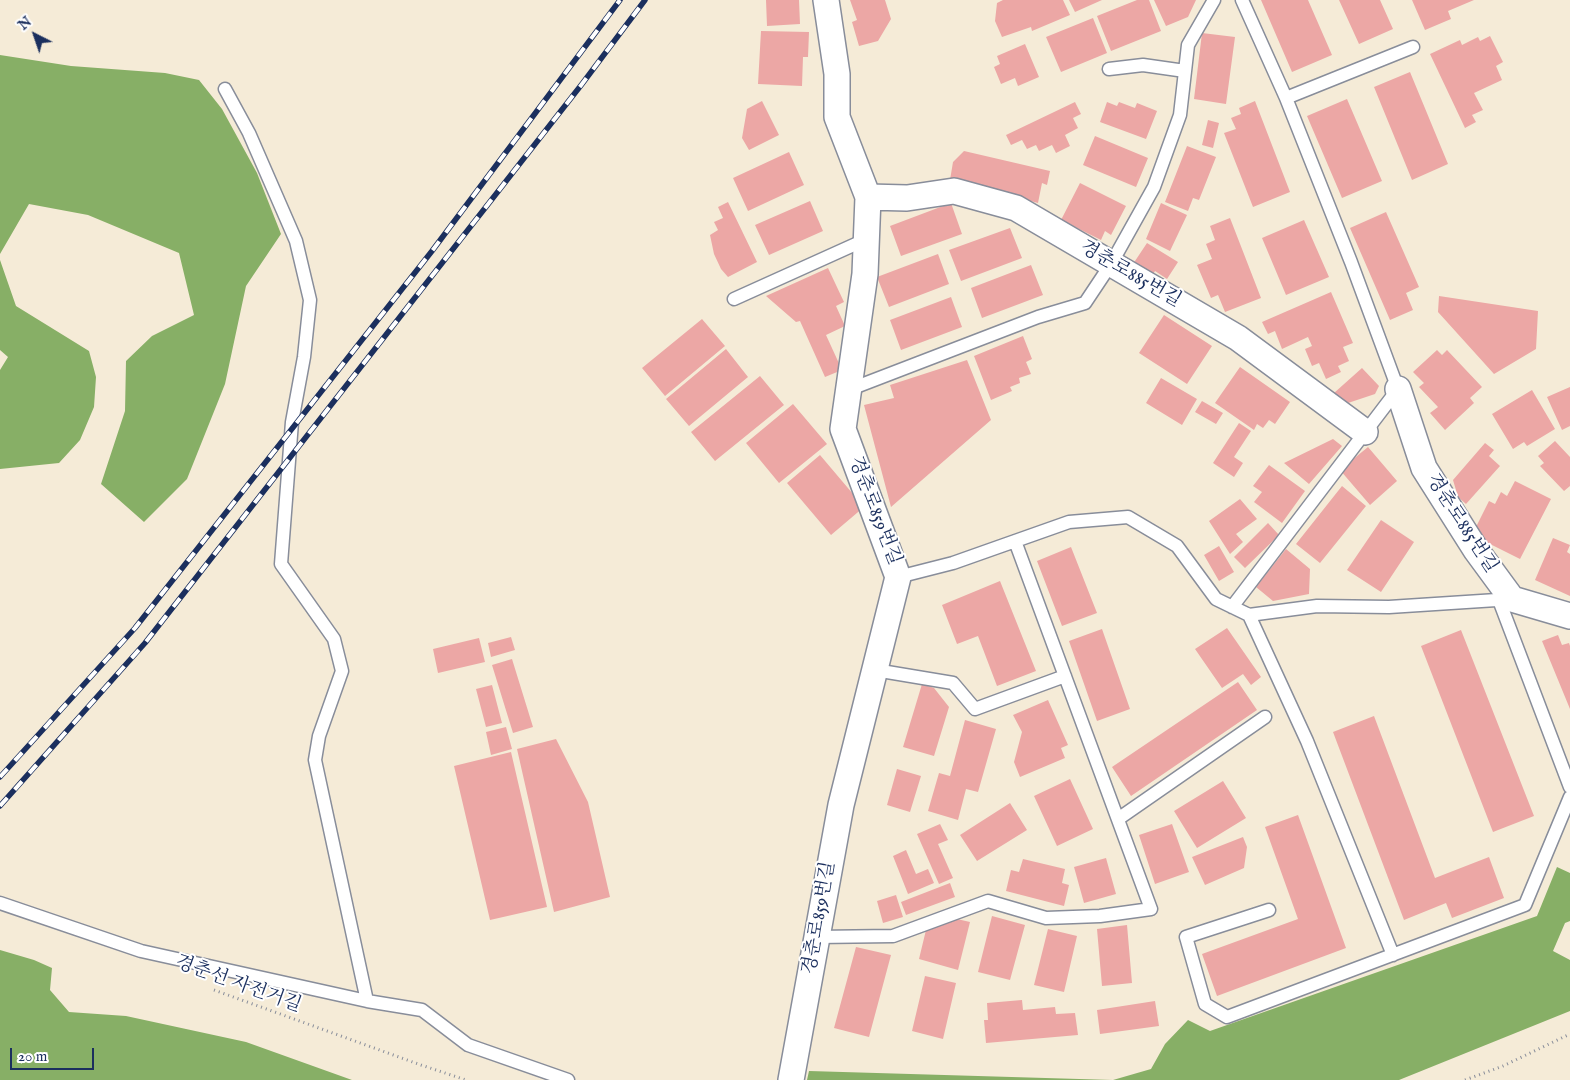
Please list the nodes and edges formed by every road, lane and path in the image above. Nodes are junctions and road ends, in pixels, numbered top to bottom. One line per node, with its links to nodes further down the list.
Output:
1 (826, 0): 9 (street, 경춘로859번길)
2 (1214, 0): 6 (lane)
3 (1242, 0): 8 (lane)
4 (1413, 47): 8 (lane)
5 (1109, 69): 6 (lane)
6 (1185, 71): 11 (lane)
7 (225, 89): 33 (lane)
8 (1286, 98): 13 (lane)
9 (868, 197): 10 (street, 경춘로859번길); 11 (street, 경춘로885번길)
10 (867, 239): 12 (lane); 14 (street, 경춘로859번길)
11 (1111, 264): 14 (lane); 15 (street, 경춘로885번길)
12 (734, 299)
13 (1398, 389): 15 (lane); 18 (street, 경춘로885번길)
14 (848, 390): 17 (street, 경춘로859번길)
15 (1365, 432): 19 (lane)
16 (1015, 541): 17 (lane); 19 (lane); 23 (lane)
17 (898, 577): 22 (street, 경춘로859번길)
18 (1506, 600): 20 (lane); 21 (street); 25 (lane)
19 (1232, 607): 20 (lane)
20 (1249, 615): 31 (lane)
21 (1570, 616)
22 (875, 670): 23 (lane); 30 (street, 경춘로859번길)
23 (1065, 676): 27 (lane)
24 (1265, 717): 27 (lane)
25 (1570, 787)
26 (1570, 797): 31 (lane)
27 (1118, 819): 30 (lane)
28 (0, 903): 33 (lane)
29 (1269, 910): 31 (lane)
30 (816, 937): 37 (street, 경춘로859번길)
31 (1393, 955)
32 (213, 990): 35 (path, 경춘선 자전거길)
33 (367, 1001): 36 (lane)
34 (1570, 1034): 38 (path)
35 (466, 1080)
36 (568, 1080)
37 (791, 1080)
38 (1466, 1080)

